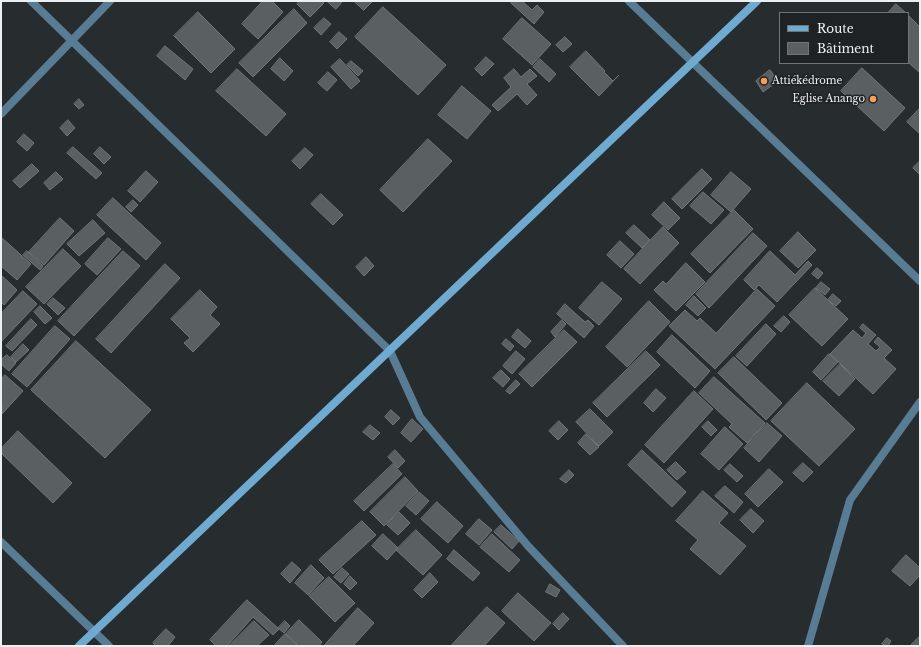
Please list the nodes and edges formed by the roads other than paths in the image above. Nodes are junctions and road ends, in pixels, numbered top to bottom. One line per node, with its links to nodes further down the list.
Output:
1 (31, 1): 5 (street)
2 (110, 1): 5 (street)
3 (629, 1): 6 (street)
4 (757, 1): 6 (main road)
5 (73, 41): 7 (street); 9 (street)
6 (693, 62): 8 (street); 9 (main road)
7 (1, 114)
8 (920, 281)
9 (390, 351): 12 (main road); 15 (street)
10 (920, 402): 16 (street)
11 (1, 542): 12 (street)
12 (94, 632): 13 (main road); 14 (street)
13 (79, 646)
14 (109, 646)
15 (623, 646)
16 (808, 646)

